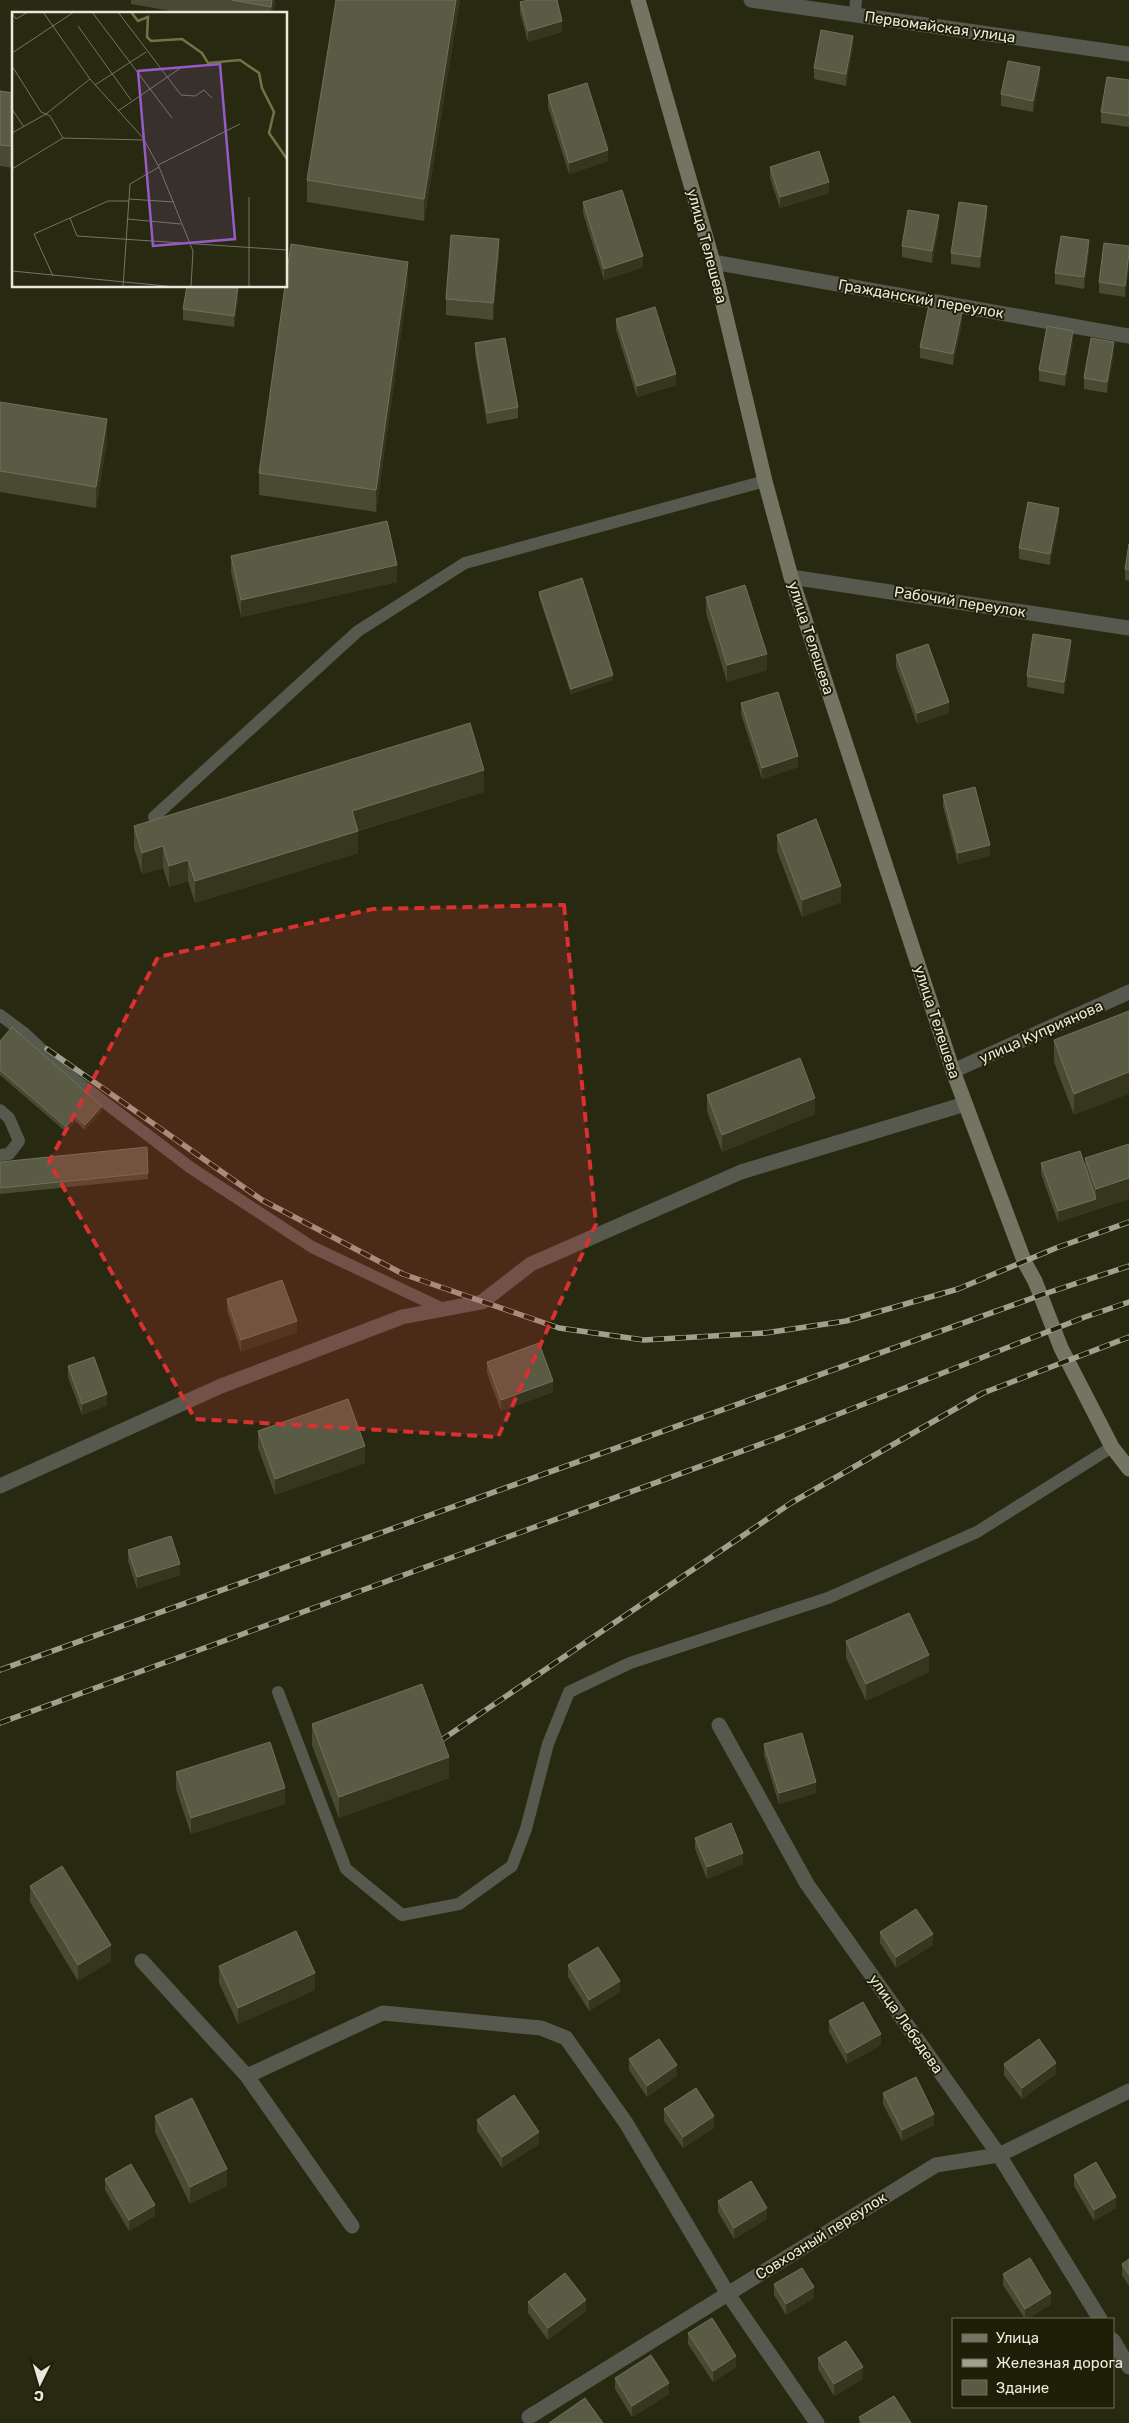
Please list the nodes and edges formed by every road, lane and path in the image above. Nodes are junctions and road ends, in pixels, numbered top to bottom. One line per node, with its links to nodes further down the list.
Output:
1 (638, 0): 5 (street, улица Телешева)
2 (751, 0): 3 (street, Первомайская улица)
3 (855, 7): 4 (street, Первомайская улица)
4 (1129, 54)
5 (713, 262): 6 (street, Гражданский переулок); 7 (street, улица Телешева)
6 (1129, 336)
7 (765, 481): 8 (street, улица Телешева); 10 (lane)
8 (791, 577): 9 (street, Рабочий переулок); 13 (street, улица Телешева)
9 (1129, 628)
10 (154, 817)
11 (1129, 992): 13 (street, улица Куприянова)
12 (0, 1016): 17 (lane)
13 (953, 1071): 14 (street, улица Телешева)
14 (965, 1104): 17 (street); 18 (street, улица Телешева)
15 (0, 1110): 16 (lane)
16 (0, 1155)
17 (443, 1309): 20 (street)
18 (1112, 1447): 19 (street, улица Телешева); 21 (lane)
19 (1129, 1469)
20 (0, 1486)
21 (278, 1692)
22 (719, 1726): 26 (street, улица Лебедева)
23 (142, 1961): 24 (street)
24 (247, 2076): 27 (street); 28 (street)
25 (1129, 2092): 26 (street, Совхозный переулок)
26 (999, 2155): 28 (street, Совхозный переулок); 29 (street, улица Лебедева)
27 (352, 2226)
28 (728, 2294): 32 (street, Совхозный переулок); 33 (street)
29 (1099, 2318)
30 (1114, 2342): 31 (street)
31 (1129, 2367)
32 (529, 2417)
33 (817, 2423)

